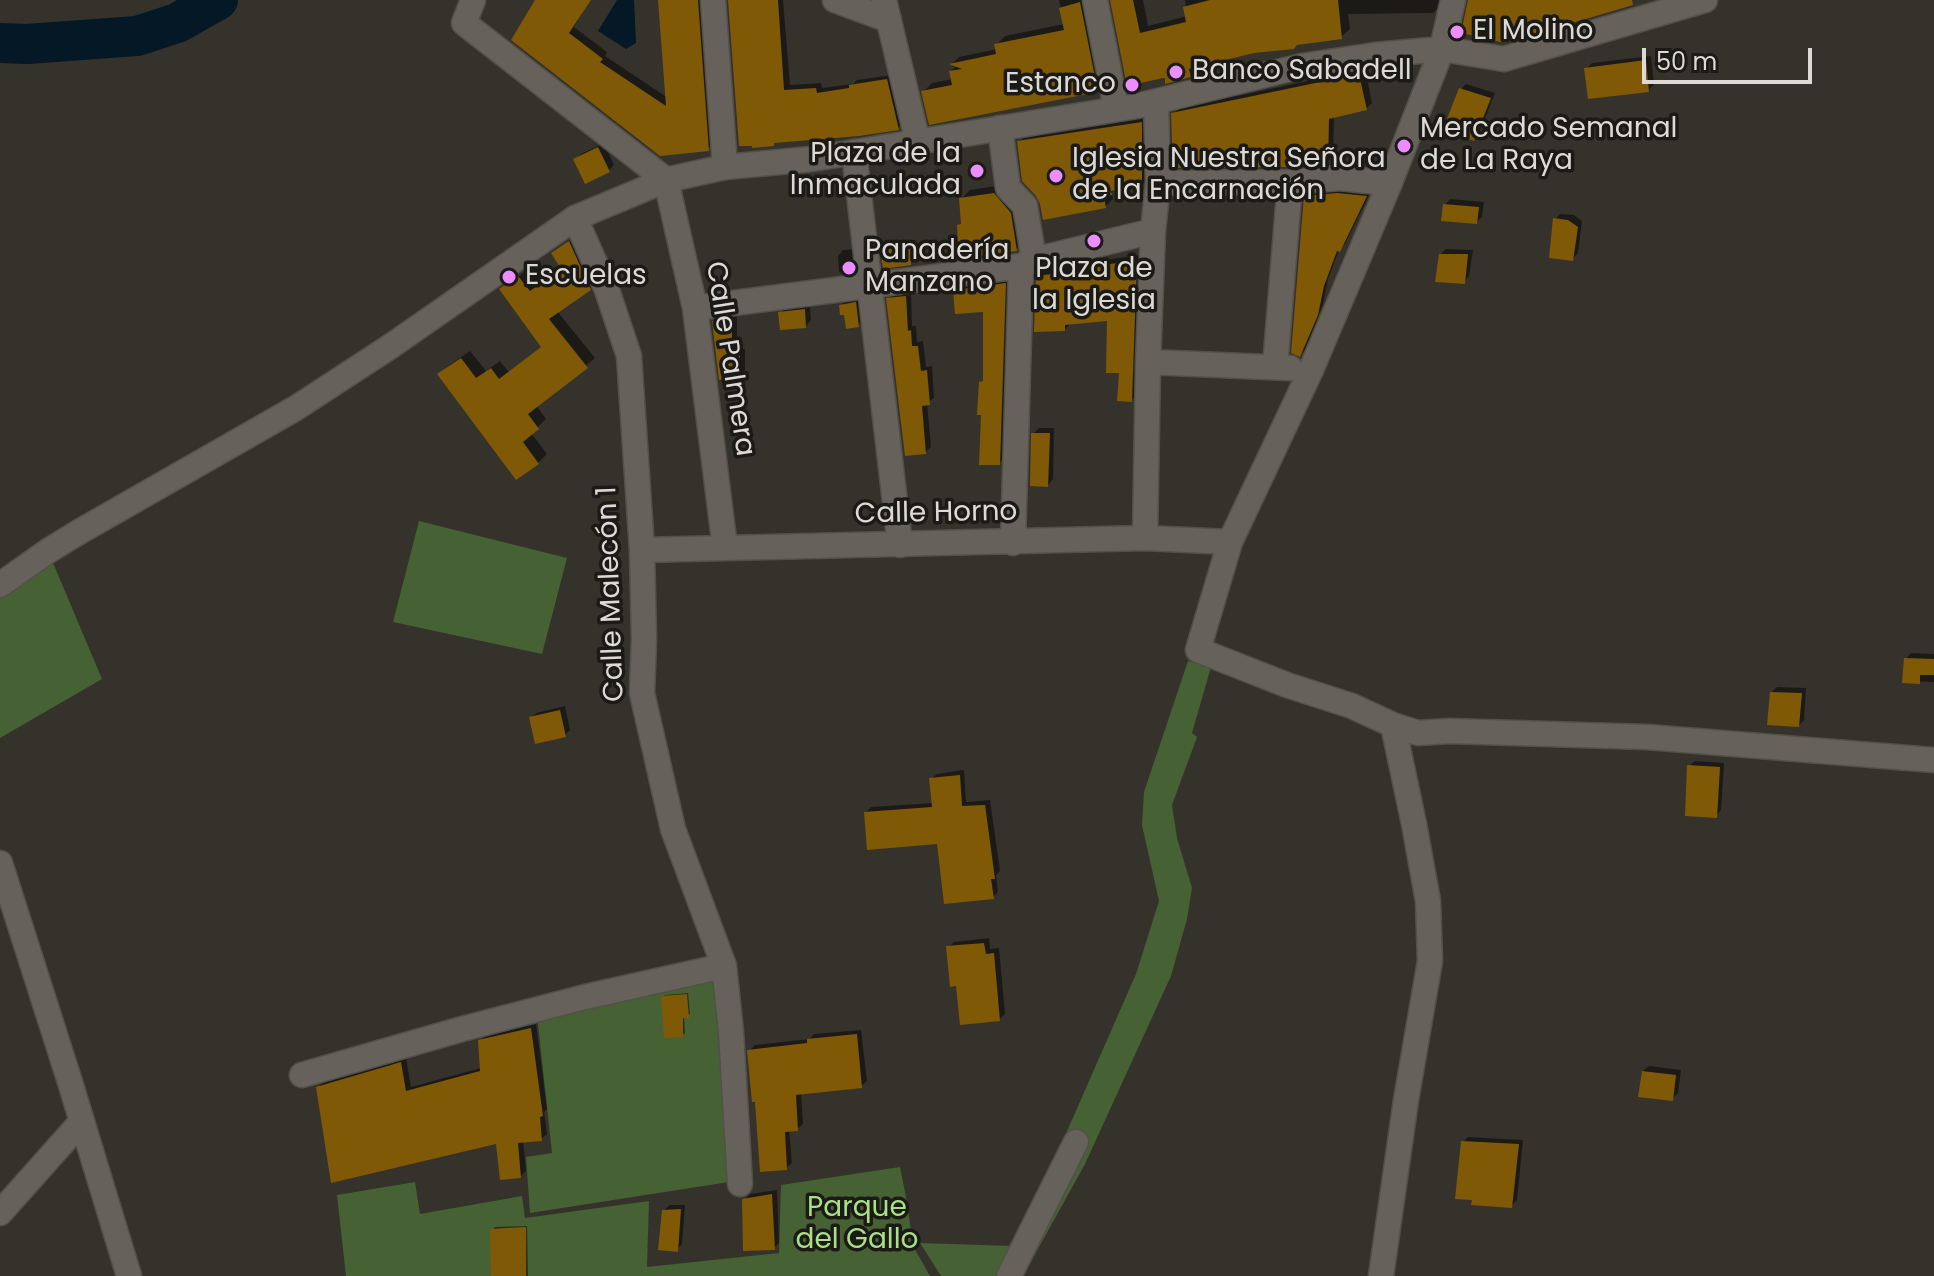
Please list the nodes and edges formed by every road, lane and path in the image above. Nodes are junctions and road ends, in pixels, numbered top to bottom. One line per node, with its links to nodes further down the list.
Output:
1 (473, 0): 15 (street)
2 (713, 0): 14 (street)
3 (835, 0): 7 (street)
4 (1095, 0): 10 (street)
5 (1453, 0): 8 (street)
6 (1705, 0): 8 (street)
7 (887, 10): 12 (street)
8 (1442, 49): 9 (street); 18 (street)
9 (1156, 102): 10 (street); 17 (street)
10 (1116, 108): 11 (street)
11 (1000, 128): 12 (street); 21 (street)
12 (918, 143): 13 (street)
13 (854, 152): 14 (street); 22 (street)
14 (725, 167): 15 (street)
15 (666, 180): 19 (street); 23 (street, Calle Palmera)
16 (1290, 182): 17 (street); 18 (street); 25 (street)
17 (1158, 183): 20 (street)
18 (1389, 185): 26 (street)
19 (575, 218): 32 (street, Calle Malecón 1); 33 (street)
20 (1153, 231): 21 (street); 24 (street)
21 (1028, 263): 22 (street); 29 (street)
22 (871, 286): 23 (street); 30 (street)
23 (695, 308): 31 (street, Calle Palmera)
24 (1148, 362): 25 (street); 27 (street)
25 (1275, 367): 26 (street)
26 (1311, 370): 28 (street)
27 (1145, 538): 28 (street, Calle Horno); 29 (street, Calle Horno)
28 (1230, 542): 34 (street)
29 (1013, 543): 30 (street, Calle Horno)
30 (900, 545): 31 (street, Calle Horno)
31 (725, 548): 32 (street, Calle Horno)
32 (642, 550): 37 (street, Calle Malecón 1)
33 (0, 585)
34 (1393, 725): 35 (street); 45 (street)
35 (1934, 760)
36 (0, 863): 39 (street)
37 (724, 966): 38 (street); 41 (street, Calle Malecón 1)
38 (302, 1075)
39 (82, 1121): 42 (street); 43 (street)
40 (1076, 1142): 44 (street)
41 (740, 1184)
42 (0, 1213)
43 (129, 1276)
44 (1009, 1276)
45 (1381, 1276)

